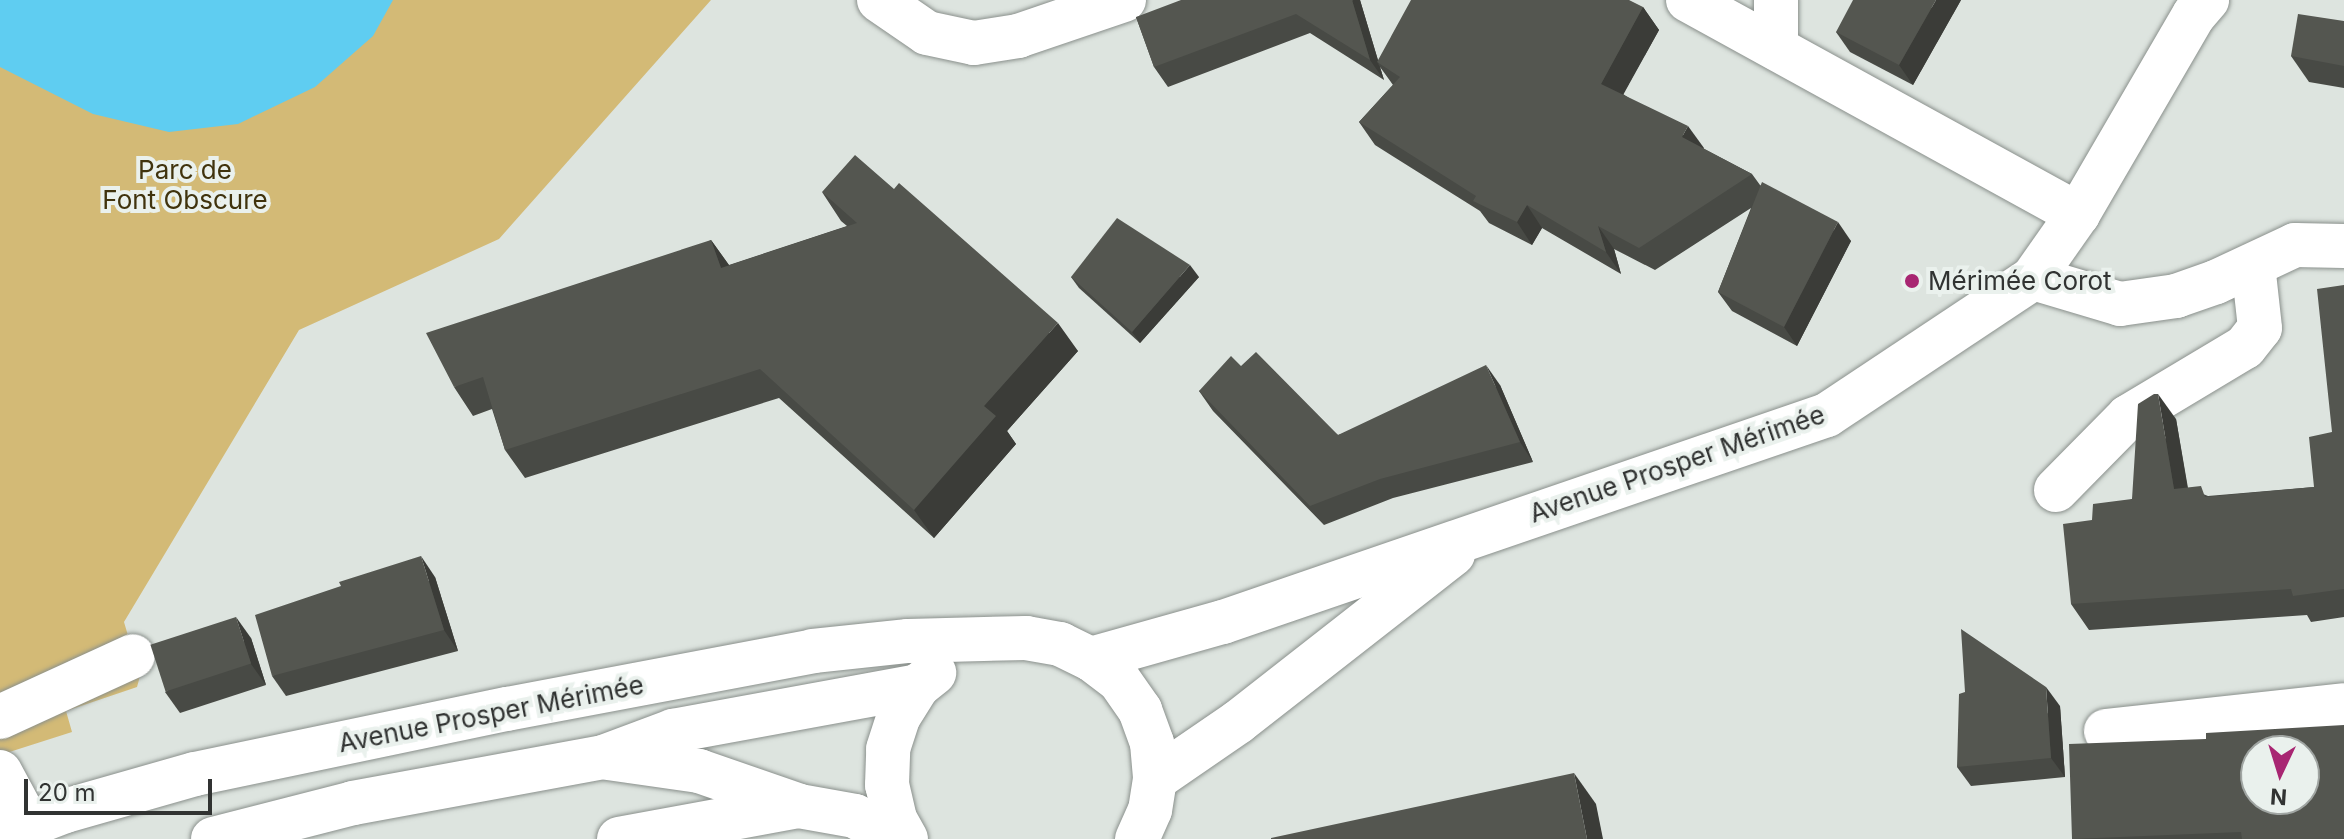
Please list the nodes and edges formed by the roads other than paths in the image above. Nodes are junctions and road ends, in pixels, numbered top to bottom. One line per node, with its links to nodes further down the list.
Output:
1 (879, 0): 2 (street)
2 (1124, 0)
3 (1688, 0): 6 (street)
4 (1776, 0): 6 (street)
5 (2207, 0): 7 (street, Avenue Prosper Mérimée)
6 (1776, 48): 7 (street)
7 (2078, 214): 10 (street, Avenue Prosper Mérimée)
8 (2344, 246): 9 (street)
9 (2253, 265): 10 (street); 11 (street)
10 (2033, 278): 12 (street, Avenue Prosper Mérimée)
11 (2056, 490)
12 (1482, 531): 15 (street, Avenue Prosper Mérimée); 22 (street, Avenue Prosper Mérimée)
13 (991, 641): 15 (street, Avenue Prosper Mérimée); 16 (street, Avenue Prosper Mérimée); 24 (street, Avenue Prosper Mérimée)
14 (133, 656): 18 (street)
15 (1091, 659): 22 (street, Avenue Prosper Mérimée)
16 (918, 686): 20 (street); 28 (street, Avenue Prosper Mérimée)
17 (2344, 705): 19 (street)
18 (0, 717)
19 (2106, 731)
20 (603, 757): 23 (street); 25 (street)
21 (0, 772): 24 (street)
22 (1155, 779): 29 (street, Avenue Prosper Mérimée)
23 (799, 806): 26 (street); 27 (street)
24 (14, 830)
25 (213, 839)
26 (619, 839)
27 (894, 839)
28 (906, 839)
29 (1137, 839)

